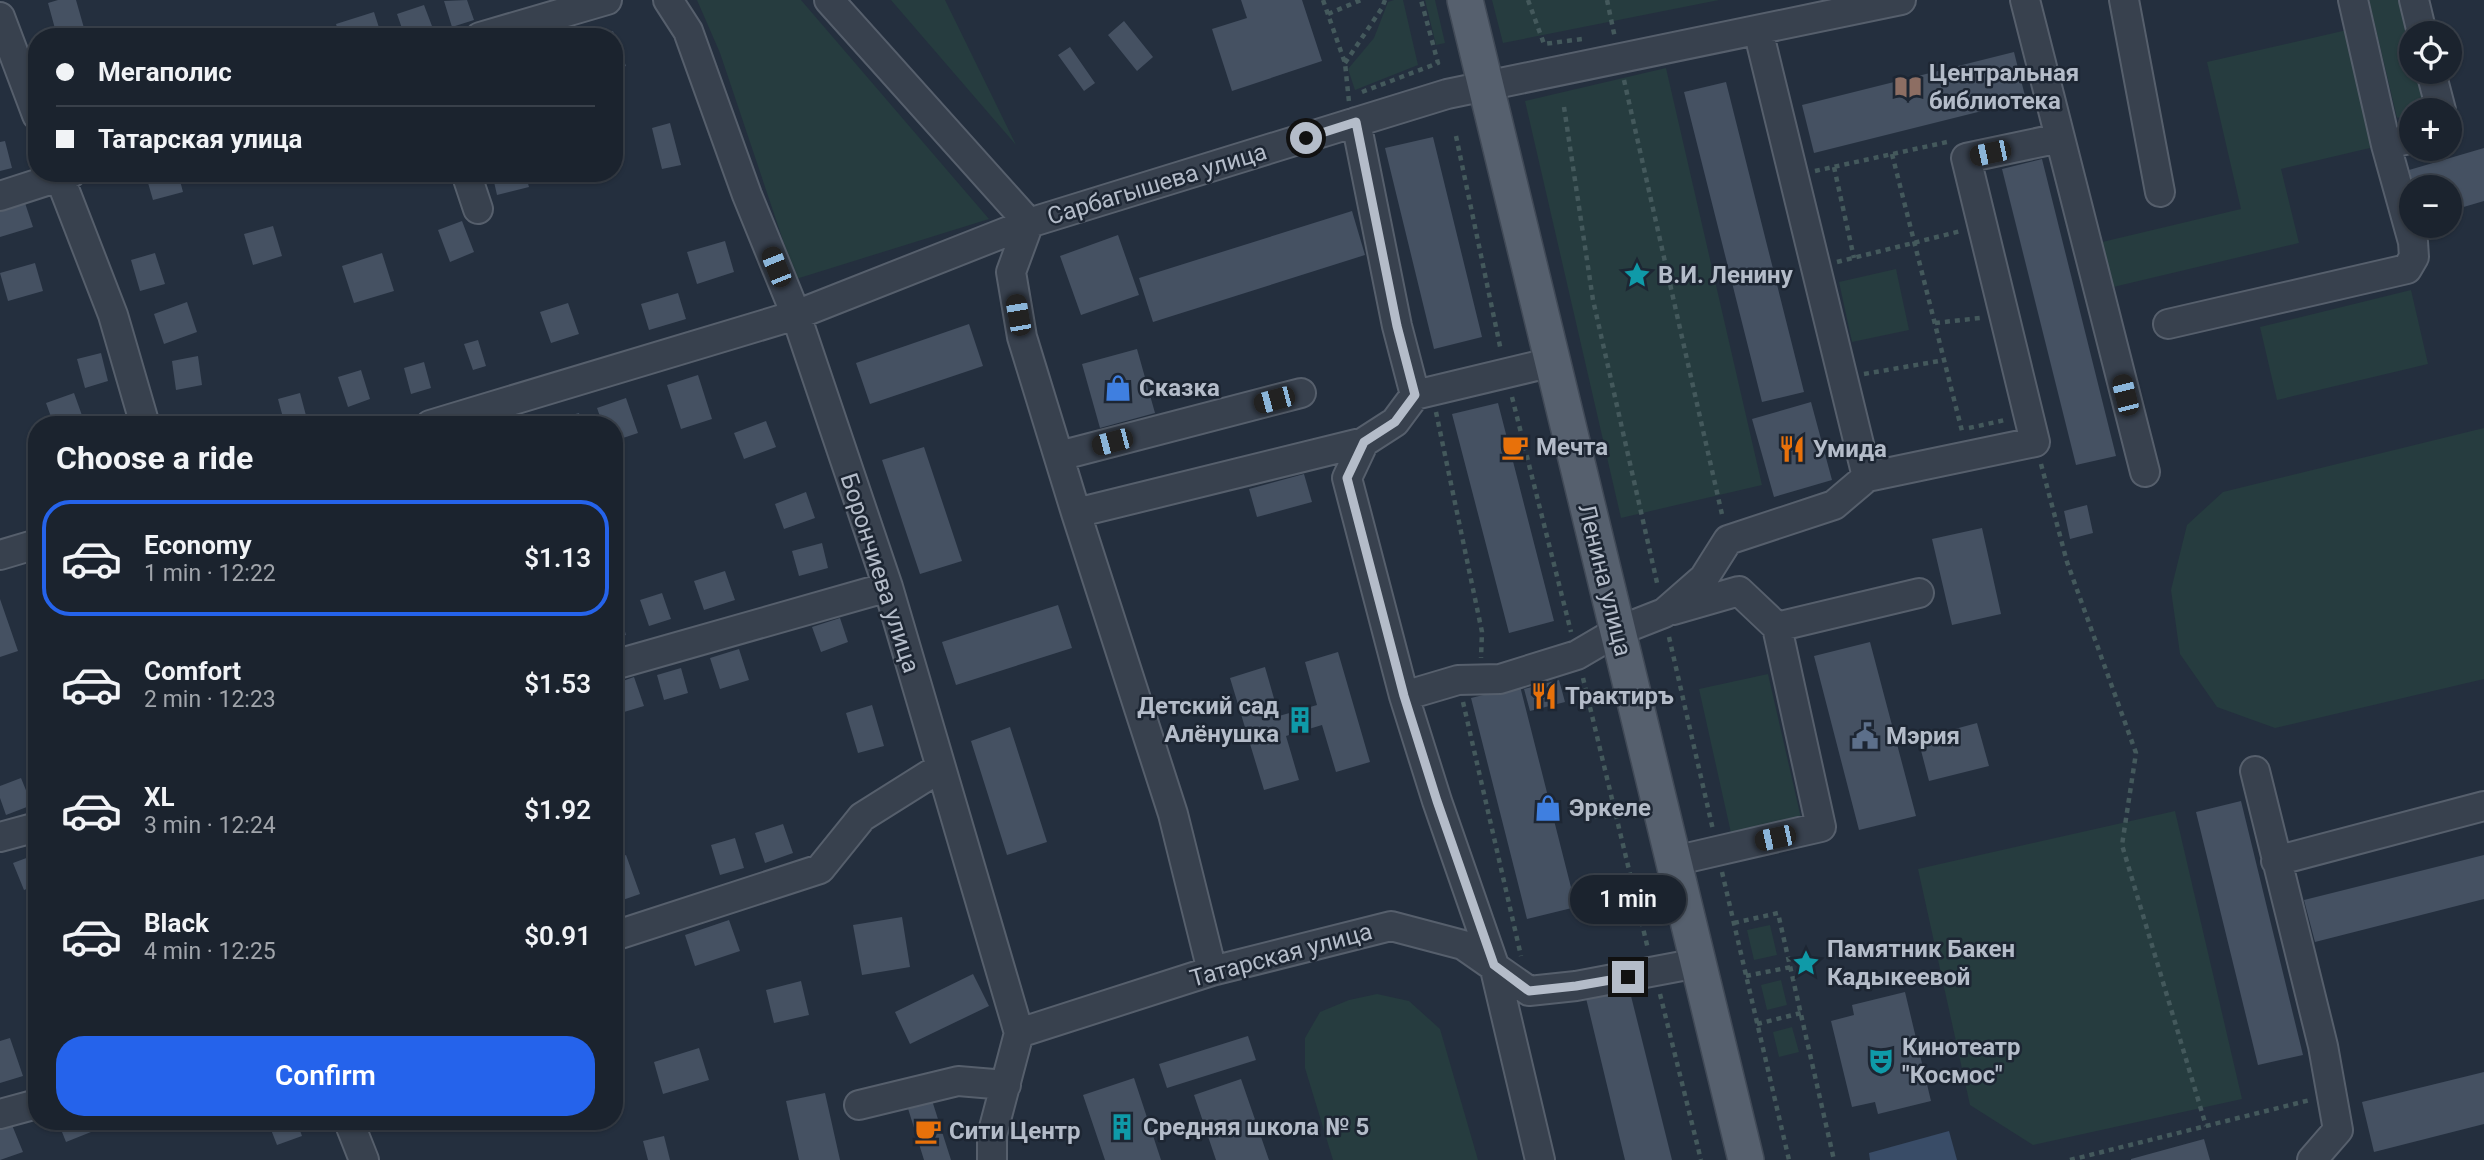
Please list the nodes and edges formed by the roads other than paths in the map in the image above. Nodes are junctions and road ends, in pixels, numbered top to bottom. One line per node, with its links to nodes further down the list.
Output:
1 (607, 0): 12 (street)
2 (668, 0): 27 (street, Борончиева улица)
3 (829, 0): 26 (street)
4 (1465, 0): 14 (main road, Ленина улица)
5 (1901, 0): 13 (street, Сарбагышева улица)
6 (2025, 0): 17 (street)
7 (2124, 0): 23 (street)
8 (2353, 0): 18 (street)
9 (2414, 0): 11 (street)
10 (0, 17): 15 (street)
11 (2419, 21)
12 (511, 28)
13 (1758, 30): 14 (street, Сарбагышева улица); 37 (street)
14 (1486, 86): 16 (street, Сарбагышева улица); 29 (main road, Ленина улица)
15 (28, 91)
16 (1352, 110): 26 (street, Сарбагышева улица); 31 (street)
17 (2060, 138): 36 (street); 37 (street)
18 (2399, 141)
19 (2402, 161): 28 (street)
20 (40, 182): 24 (street)
21 (66, 182): 32 (street)
22 (470, 182): 25 (street)
23 (2160, 192)
24 (0, 196)
25 (478, 209)
26 (1030, 223): 27 (street, Сарбагышева улица); 35 (street)
27 (796, 315): 33 (street, Сарбагышева улица); 41 (street, Борончиева улица)
28 (2168, 324)
29 (1553, 362): 31 (street); 45 (main road, Ленина улица)
30 (1301, 393): 35 (street)
31 (1415, 395): 34 (street)
32 (142, 416)
33 (460, 416)
34 (1364, 442): 38 (street); 47 (street)
35 (1059, 456): 38 (street)
36 (2144, 472)
37 (1867, 477): 43 (street)
38 (1076, 513): 58 (street)
39 (28, 547): 40 (street)
40 (0, 555)
41 (888, 587): 46 (street); 48 (street, Борончиева улица)
42 (1919, 593): 44 (street)
43 (1664, 613): 44 (street); 45 (street)
44 (1777, 627): 53 (street)
45 (1618, 631): 47 (street); 53 (main road, Ленина улица)
46 (623, 662)
47 (1404, 696): 57 (street)
48 (940, 768): 55 (street); 59 (street, Борончиева улица)
49 (2255, 771): 54 (street)
50 (2484, 806): 54 (street)
51 (28, 829): 52 (street)
52 (0, 837)
53 (1674, 861): 56 (main road, Ленина улица)
54 (2276, 861): 69 (street)
55 (623, 933)
56 (1698, 963): 57 (street, Татарская улица); 68 (main road, Ленина улица)
57 (1494, 965): 58 (street, Татарская улица); 67 (street)
58 (1212, 971): 59 (street, Татарская улица)
59 (1019, 1033): 60 (street)
60 (1006, 1085): 61 (street); 66 (street)
61 (859, 1105)
62 (28, 1106): 63 (street)
63 (0, 1114)
64 (352, 1130): 65 (street)
65 (364, 1160)
66 (992, 1160)
67 (1540, 1160)
68 (1746, 1160)
69 (2312, 1160)

